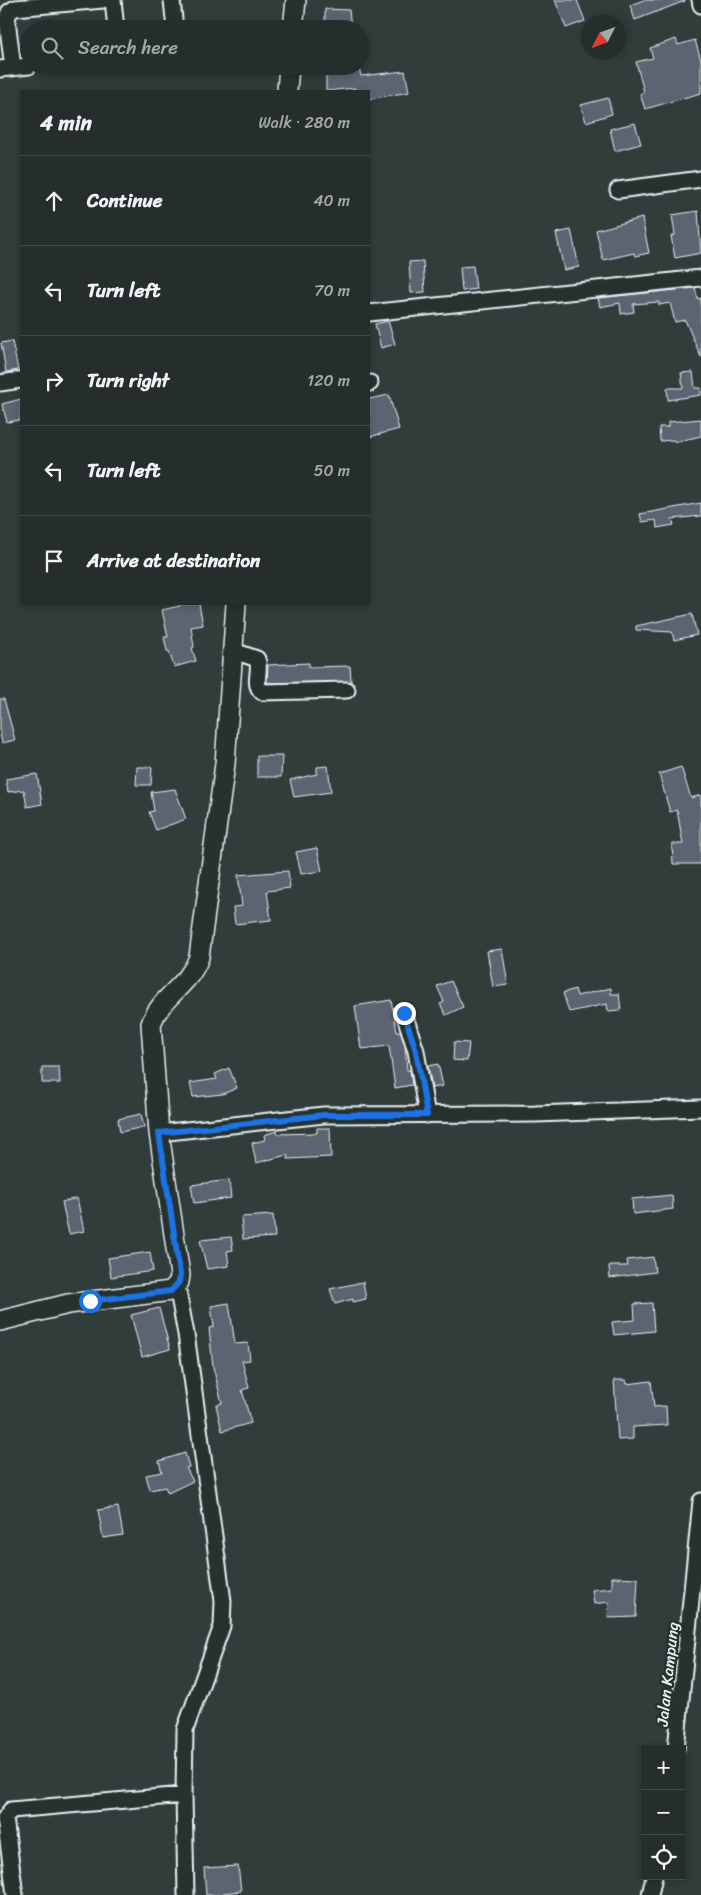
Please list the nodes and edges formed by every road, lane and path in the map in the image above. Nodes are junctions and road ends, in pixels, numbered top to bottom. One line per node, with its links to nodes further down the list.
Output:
1 (103, 0): 11 (street)
2 (113, 0): 7 (street)
3 (172, 0): 8 (street)
4 (296, 0): 9 (street)
5 (700, 0): 6 (street)
6 (701, 5)
7 (115, 20)
8 (174, 20)
9 (294, 20)
10 (20, 67): 11 (street)
11 (7, 68)
12 (288, 75): 13 (street)
13 (287, 90)
14 (701, 179): 15 (street)
15 (618, 190)
16 (701, 278): 17 (street)
17 (370, 313)
18 (20, 380): 19 (street)
19 (0, 382)
20 (236, 605): 21 (street)
21 (234, 651): 22 (street); 26 (street)
22 (347, 690)
23 (404, 1013): 25 (street)
24 (701, 1108): 25 (street)
25 (427, 1115): 26 (street)
26 (159, 1133): 27 (street)
27 (178, 1286): 28 (street); 31 (street)
28 (0, 1321)
29 (701, 1501): 30 (street, Jalan Kampung)
30 (676, 1745)
31 (184, 1795): 33 (street); 34 (street)
32 (653, 1880): 35 (street)
33 (15, 1895)
34 (186, 1895)
35 (650, 1895)

